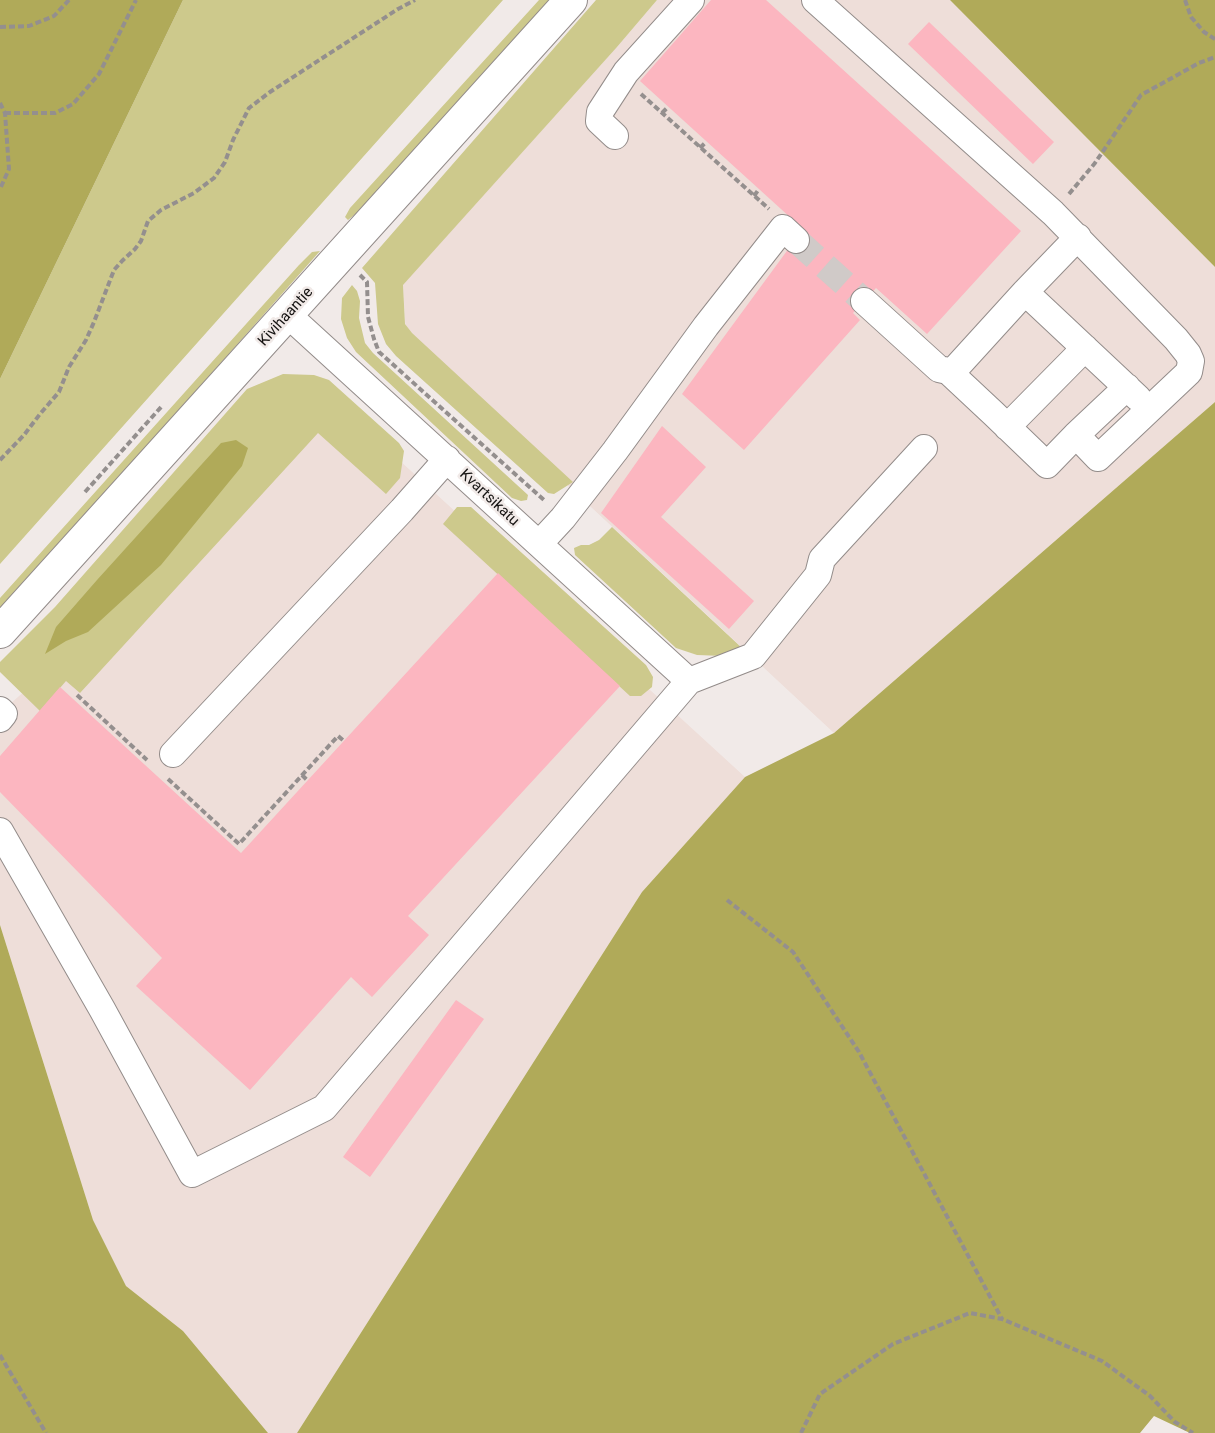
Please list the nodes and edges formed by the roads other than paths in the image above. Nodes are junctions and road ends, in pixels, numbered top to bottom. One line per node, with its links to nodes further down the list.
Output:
1 (571, 0): 9 (main road, Kivihaantie)
2 (691, 0): 4 (street)
3 (815, 0): 5 (street)
4 (615, 136)
5 (1078, 237): 7 (street); 13 (street)
6 (796, 240): 18 (street)
7 (1026, 292): 10 (street); 11 (street)
8 (864, 301): 11 (street)
9 (288, 315): 17 (street, Kvartsikatu); 19 (main road, Kivihaantie)
10 (1085, 348): 12 (street); 14 (street)
11 (948, 371): 14 (street)
12 (1126, 387): 13 (street); 15 (street)
13 (1149, 409): 15 (street)
14 (1007, 427): 15 (street)
15 (1076, 435)
16 (924, 448): 20 (street)
17 (447, 459): 18 (street, Kvartsikatu); 23 (street)
18 (539, 544): 20 (street, Kvartsikatu)
19 (0, 632)
20 (689, 681): 24 (street)
21 (0, 710): 22 (street)
22 (0, 719)
23 (169, 765)
24 (0, 831)

